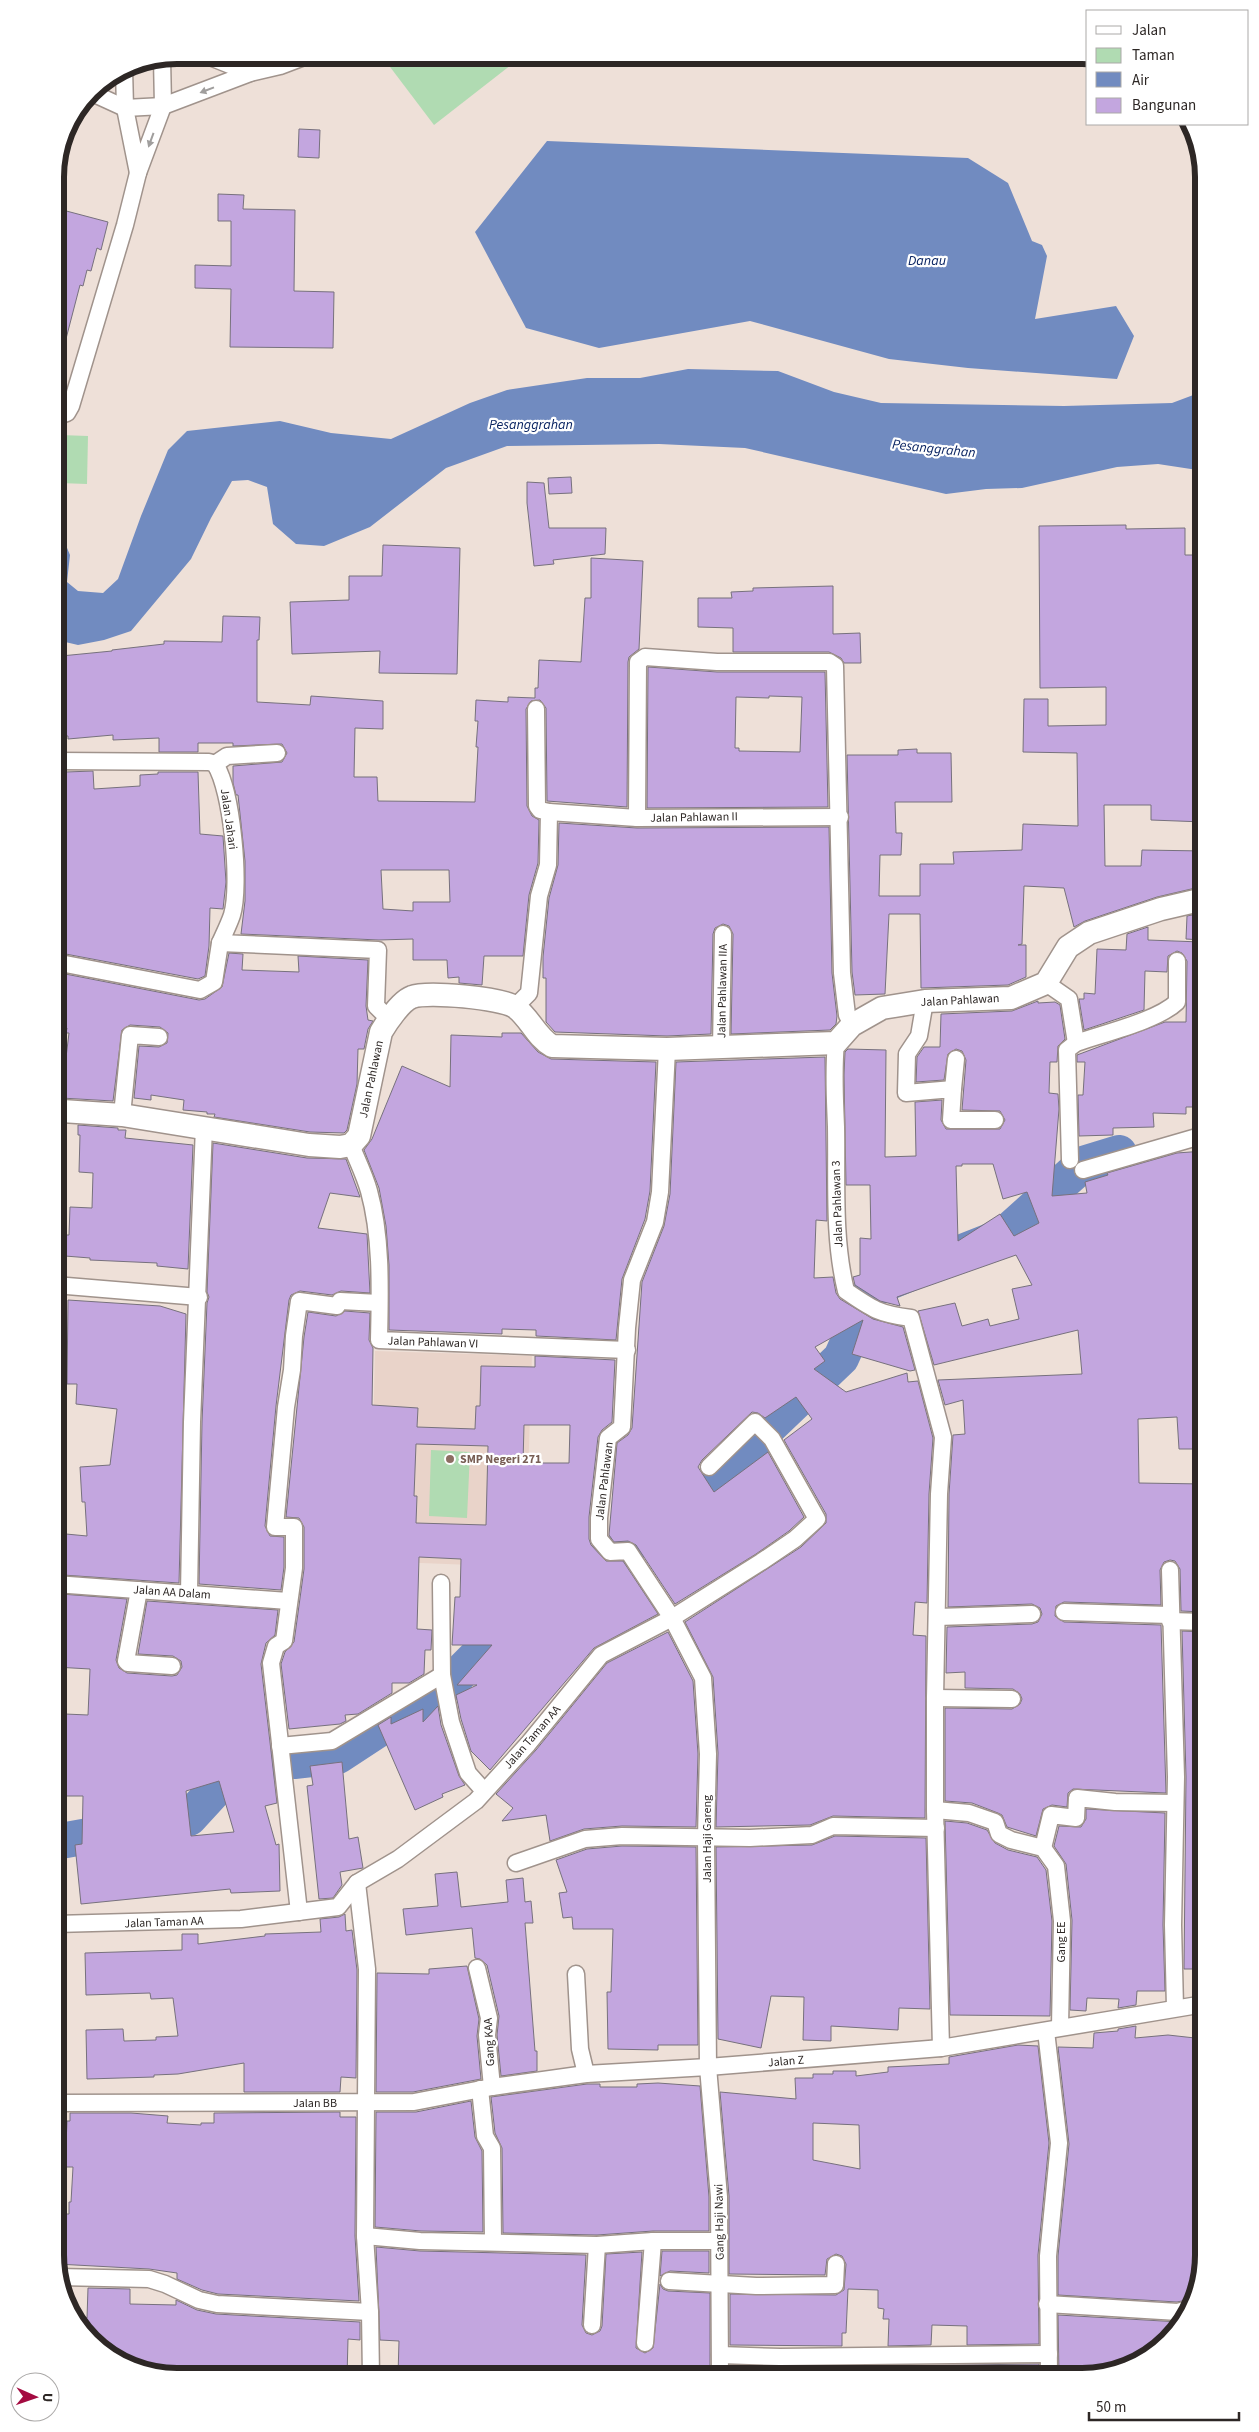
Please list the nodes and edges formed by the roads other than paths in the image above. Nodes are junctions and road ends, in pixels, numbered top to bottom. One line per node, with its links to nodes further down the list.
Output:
1 (228, 64): 4 (street)
2 (285, 64): 4 (street)
3 (162, 65): 7 (street)
4 (250, 73): 7 (street, one-way to 7)
5 (124, 77): 8 (street)
6 (98, 96): 8 (street)
7 (163, 106): 8 (street); 9 (street, one-way to 9)
8 (125, 108): 9 (street)
9 (138, 173): 10 (street)
10 (64, 414)
11 (536, 709): 15 (street)
12 (277, 753): 14 (street)
13 (64, 761): 14 (street)
14 (215, 764): 20 (street, Jalan Jahari)
15 (549, 812): 17 (street, Jalan Pahlawan II); 25 (street)
16 (840, 817): 17 (street, Jalan Pahlawan II); 17 (street); 27 (street)
17 (637, 818)
18 (1195, 901): 23 (street)
19 (724, 934): 31 (street, Jalan Pahlawan IIA)
20 (220, 943): 22 (street, Jalan Jahari); 26 (street)
21 (1177, 961): 30 (street)
22 (64, 964)
23 (1046, 983): 24 (street, Jalan Pahlawan); 30 (street)
24 (925, 1000): 27 (street, Jalan Pahlawan); 34 (street)
25 (515, 1007): 26 (street, Jalan Pahlawan); 32 (street)
26 (389, 1019): 40 (street, Jalan Pahlawan)
27 (852, 1025): 29 (street, Jalan Pahlawan)
28 (159, 1037): 36 (street)
29 (836, 1043): 31 (street); 56 (street, Jalan Pahlawan 3)
30 (1076, 1043): 41 (street)
31 (720, 1048): 32 (street)
32 (667, 1049): 46 (street, Jalan Pahlawan)
33 (956, 1059): 34 (street)
34 (953, 1089): 37 (street)
35 (64, 1112): 36 (street)
36 (122, 1115): 38 (street)
37 (995, 1120)
38 (204, 1127): 40 (street); 44 (street)
39 (1195, 1139): 42 (street)
40 (351, 1145): 45 (street, Jalan Pahlawan VI)
41 (1070, 1160)
42 (1083, 1170)
43 (64, 1287): 44 (street)
44 (199, 1297): 52 (street)
45 (379, 1303): 46 (street, Jalan Pahlawan VI); 53 (street)
46 (627, 1350): 57 (street, Jalan Pahlawan)
47 (709, 1467): 57 (street, Jalan Taman AA)
48 (1170, 1570): 58 (street)
49 (440, 1583): 61 (street)
50 (64, 1585): 51 (street, Jalan AA Dalam)
51 (139, 1590): 52 (street, Jalan AA Dalam); 60 (street)
52 (189, 1594): 53 (street, Jalan AA Dalam)
53 (288, 1601): 64 (street)
54 (1064, 1612): 58 (street)
55 (1032, 1614): 56 (street)
56 (937, 1617): 62 (street)
57 (672, 1618): 65 (street, Jalan Taman AA); 69 (street, Jalan Haji Gareng)
58 (1170, 1618): 59 (street); 66 (street)
59 (1195, 1621)
60 (172, 1666)
61 (442, 1675): 64 (street); 65 (street)
62 (935, 1698): 63 (street); 67 (street)
63 (1012, 1699)
64 (280, 1746): 73 (street)
65 (484, 1791): 72 (street, Jalan Taman AA)
66 (1174, 1804): 70 (street); 78 (street)
67 (935, 1810): 68 (street); 70 (street)
68 (936, 1828): 69 (street); 80 (street)
69 (706, 1838): 71 (street); 81 (street, Jalan Haji Gareng)
70 (1048, 1853): 79 (street, Gang EE)
71 (516, 1863)
72 (357, 1883): 73 (street, Jalan Taman AA); 85 (street)
73 (299, 1912): 74 (street, Jalan Taman AA)
74 (64, 1924)
75 (477, 1968): 83 (street, Gang KAA)
76 (576, 1974): 82 (street)
77 (1195, 2005): 78 (street, Jalan Z)
78 (1175, 2008): 79 (street, Jalan Z)
79 (1053, 2029): 80 (street, Jalan Z); 95 (street, Gang EE)
80 (941, 2048): 81 (street, Jalan Z)
81 (708, 2067): 82 (street, Jalan Z); 88 (street, Gang Haji Nawi)
82 (586, 2074): 83 (street, Jalan Z)
83 (486, 2088): 85 (street, Jalan Z); 89 (street, Gang KAA)
84 (64, 2103): 85 (street, Jalan BB)
85 (367, 2103): 86 (street)
86 (365, 2236): 89 (street); 97 (street)
87 (652, 2241): 88 (street); 90 (street); 99 (street)
88 (719, 2241): 94 (street, Gang Haji Nawi)
89 (493, 2242): 90 (street)
90 (597, 2245): 98 (street)
91 (836, 2264): 94 (street)
92 (66, 2277): 97 (street)
93 (669, 2280): 94 (street)
94 (720, 2284): 101 (street, Gang Haji Nawi)
95 (1048, 2304): 96 (street); 100 (street, Gang EE)
96 (1181, 2310)
97 (370, 2312): 102 (street)
98 (592, 2325)
99 (645, 2343)
100 (1049, 2354): 101 (street); 104 (street, Gang EE)
101 (720, 2355): 103 (street, Gang Haji Nawi)
102 (371, 2368)
103 (720, 2368)
104 (1049, 2368)

